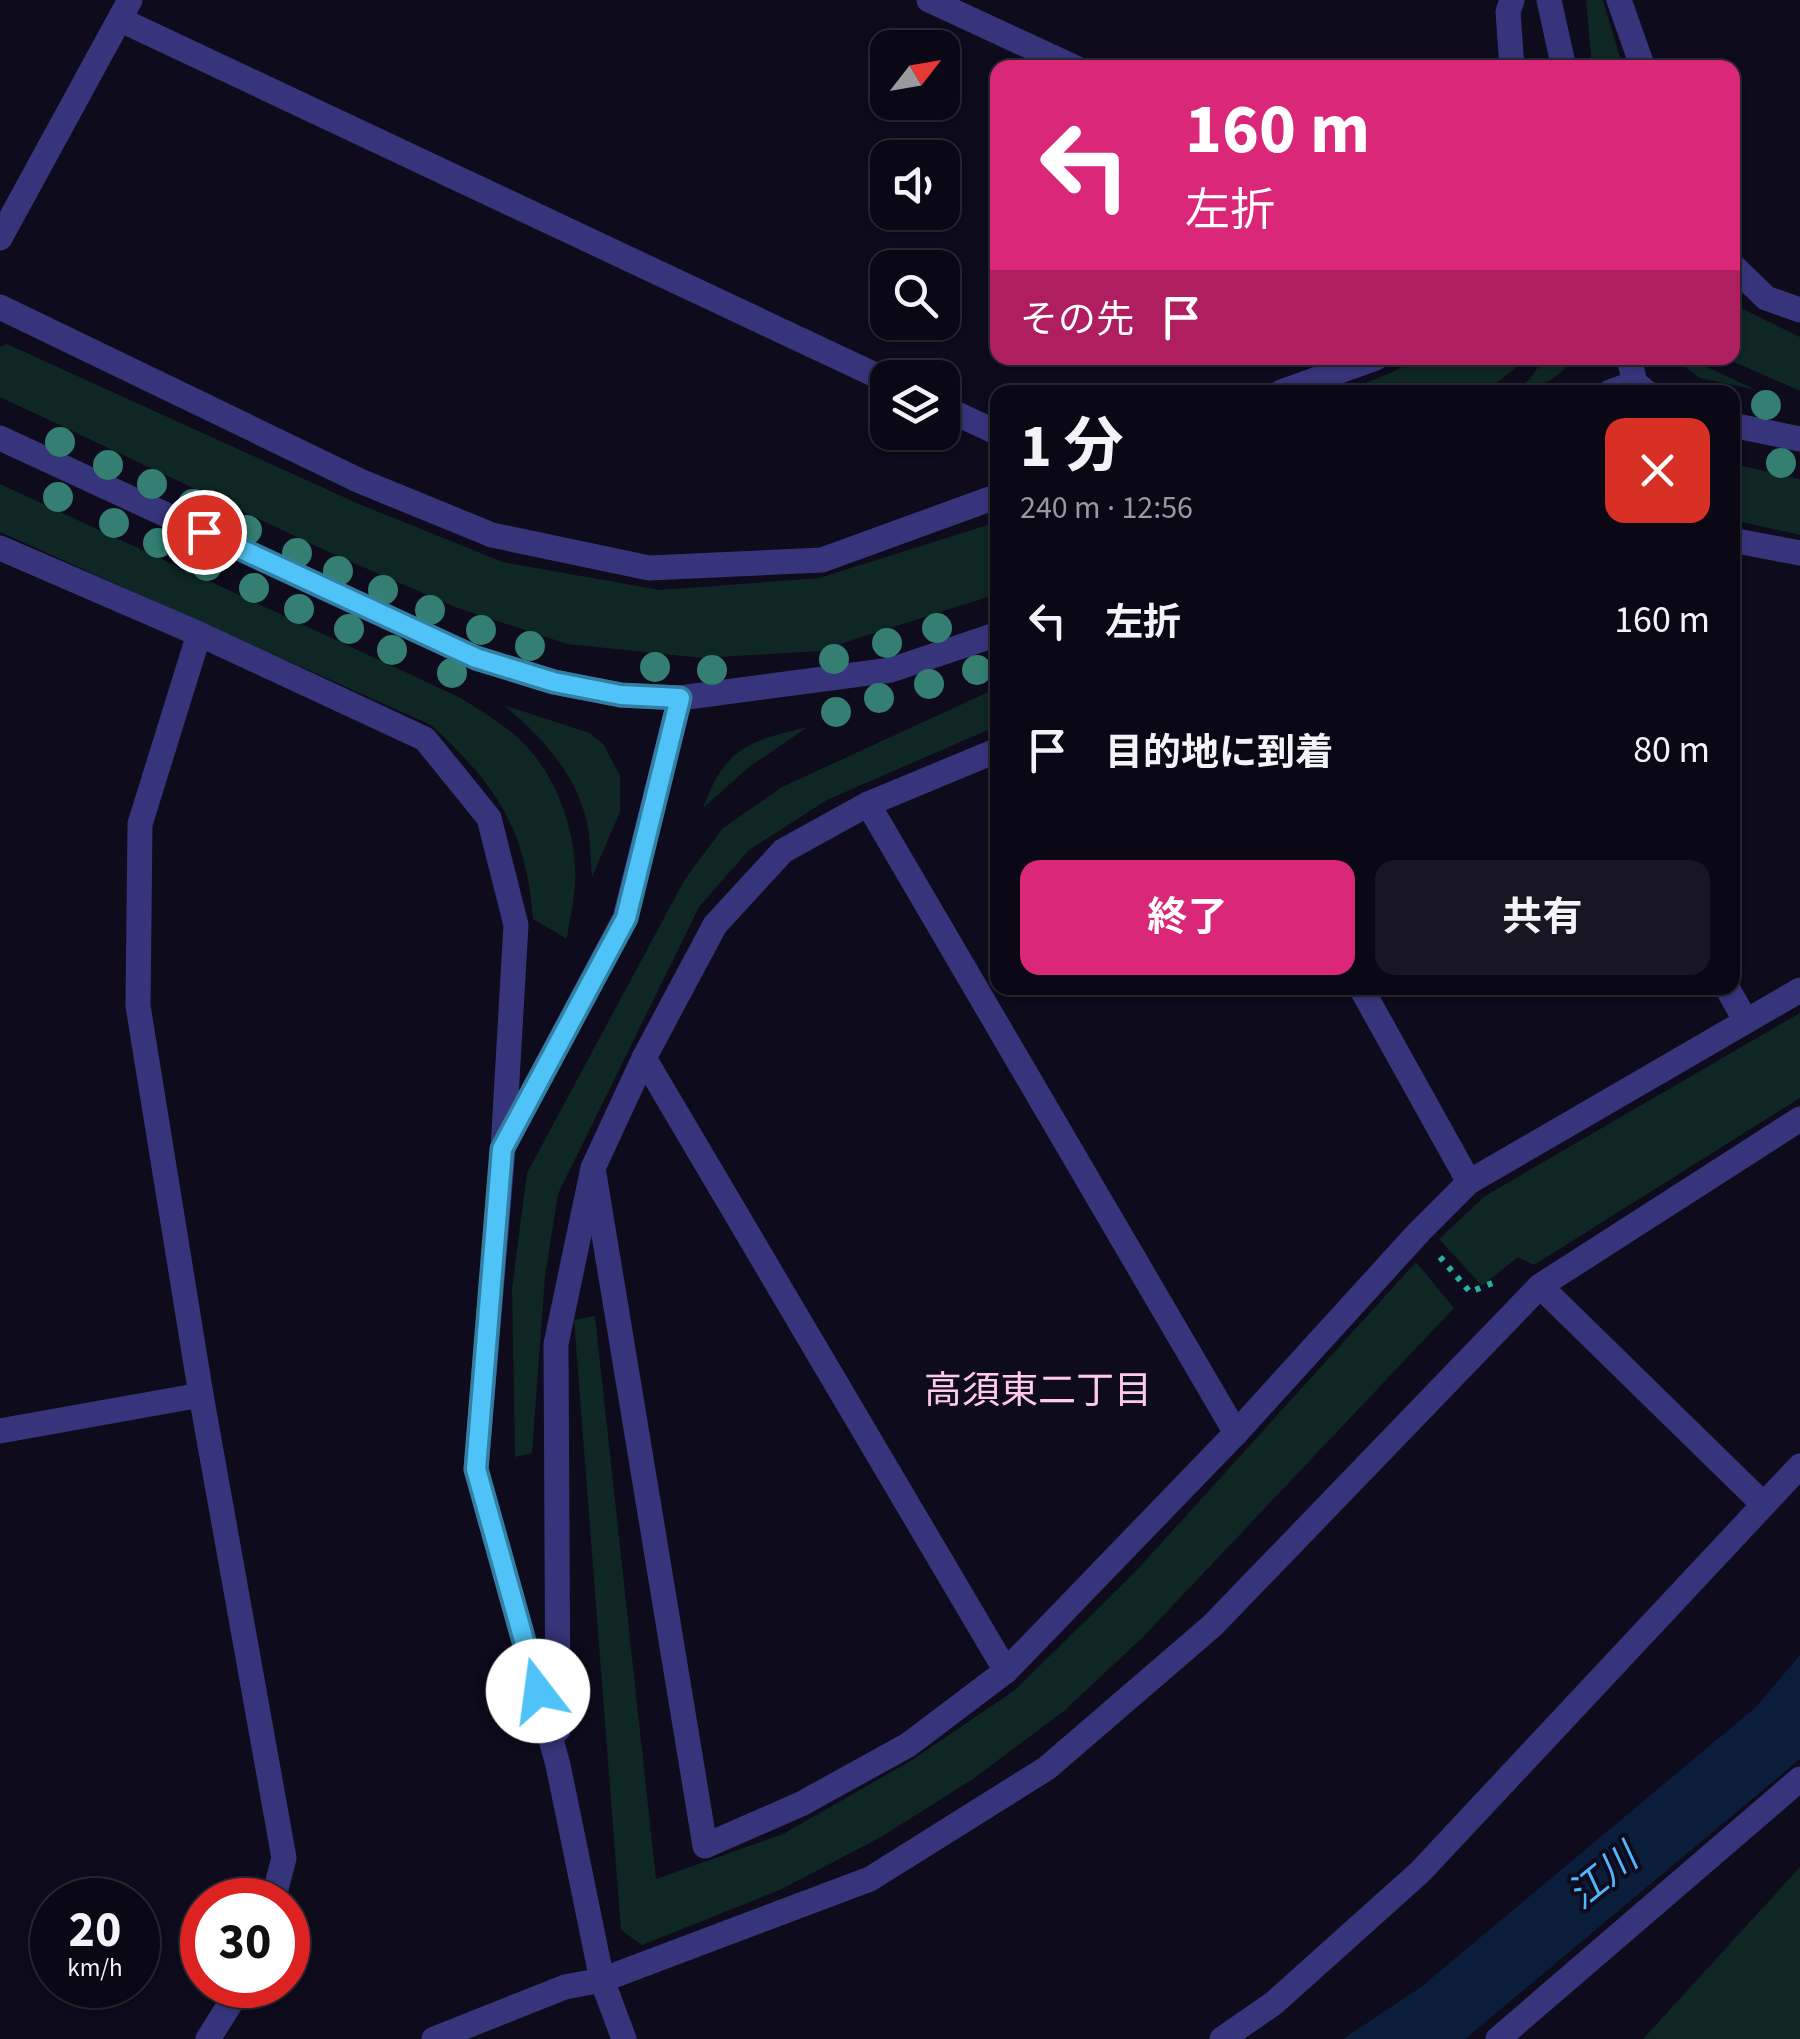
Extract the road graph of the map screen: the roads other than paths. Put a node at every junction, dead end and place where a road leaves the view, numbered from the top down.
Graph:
1 (928, 0) edge
2 (1512, 0) edge
3 (1549, 0) edge
4 (1619, 0) edge
5 (126, 10) edge
6 (1059, 60) edge
7 (1511, 60) edge
8 (1562, 60) edge
9 (1640, 60) edge
10 (0, 238) edge
11 (1740, 273) edge
12 (0, 307) edge
13 (1800, 310) edge
14 (1356, 365) edge
15 (870, 373) edge
16 (1301, 385) edge
17 (960, 415) edge
18 (1740, 427) edge
19 (990, 429) edge
20 (0, 438) edge
21 (1800, 439) edge
22 (990, 499) edge
23 (1740, 542) edge
24 (0, 548) edge
25 (1800, 553) edge
26 (200, 634) junction
27 (990, 637) edge
28 (680, 698) junction
29 (990, 753) edge
30 (868, 804) junction
31 (1800, 990) edge
32 (1365, 995) edge
33 (1732, 995) edge
34 (1746, 1021) junction
35 (644, 1058) junction
36 (1800, 1119) edge
37 (502, 1149) junction
38 (593, 1168) junction
39 (1469, 1182) junction
40 (1531, 1294) junction
41 (202, 1395) junction
42 (0, 1430) edge
43 (1236, 1433) junction
44 (1800, 1466) edge
45 (1764, 1504) junction
46 (1006, 1671) junction
47 (558, 1765) junction
48 (1800, 1779) edge
49 (279, 1878) edge
50 (602, 1980) junction
51 (228, 2008) edge
52 (208, 2039) edge
53 (434, 2039) edge
54 (624, 2039) edge
55 (1222, 2039) edge
56 (1498, 2039) edge

1 - 6 street
2 - 7 street
3 - 8 street
4 - 9 street
5 - 10 street
5 - 15 street
11 - 13 street
12 - 22 street
14 - 16 street
17 - 19 street
18 - 21 street
20 - 28 street
23 - 25 street
24 - 26 street
26 - 37 street
26 - 41 street
27 - 28 street
28 - 37 street
29 - 30 street
30 - 35 street
30 - 43 street
31 - 34 street
32 - 39 street
33 - 34 street
34 - 39 street
35 - 38 street
35 - 46 street
36 - 40 street
37 - 47 street
38 - 46 street
38 - 47 street
39 - 43 street
40 - 45 street
40 - 50 street
41 - 42 street
41 - 49 street
43 - 46 street
44 - 45 street
45 - 55 street
47 - 50 street
48 - 56 street
50 - 53 street
50 - 54 street
51 - 52 street

